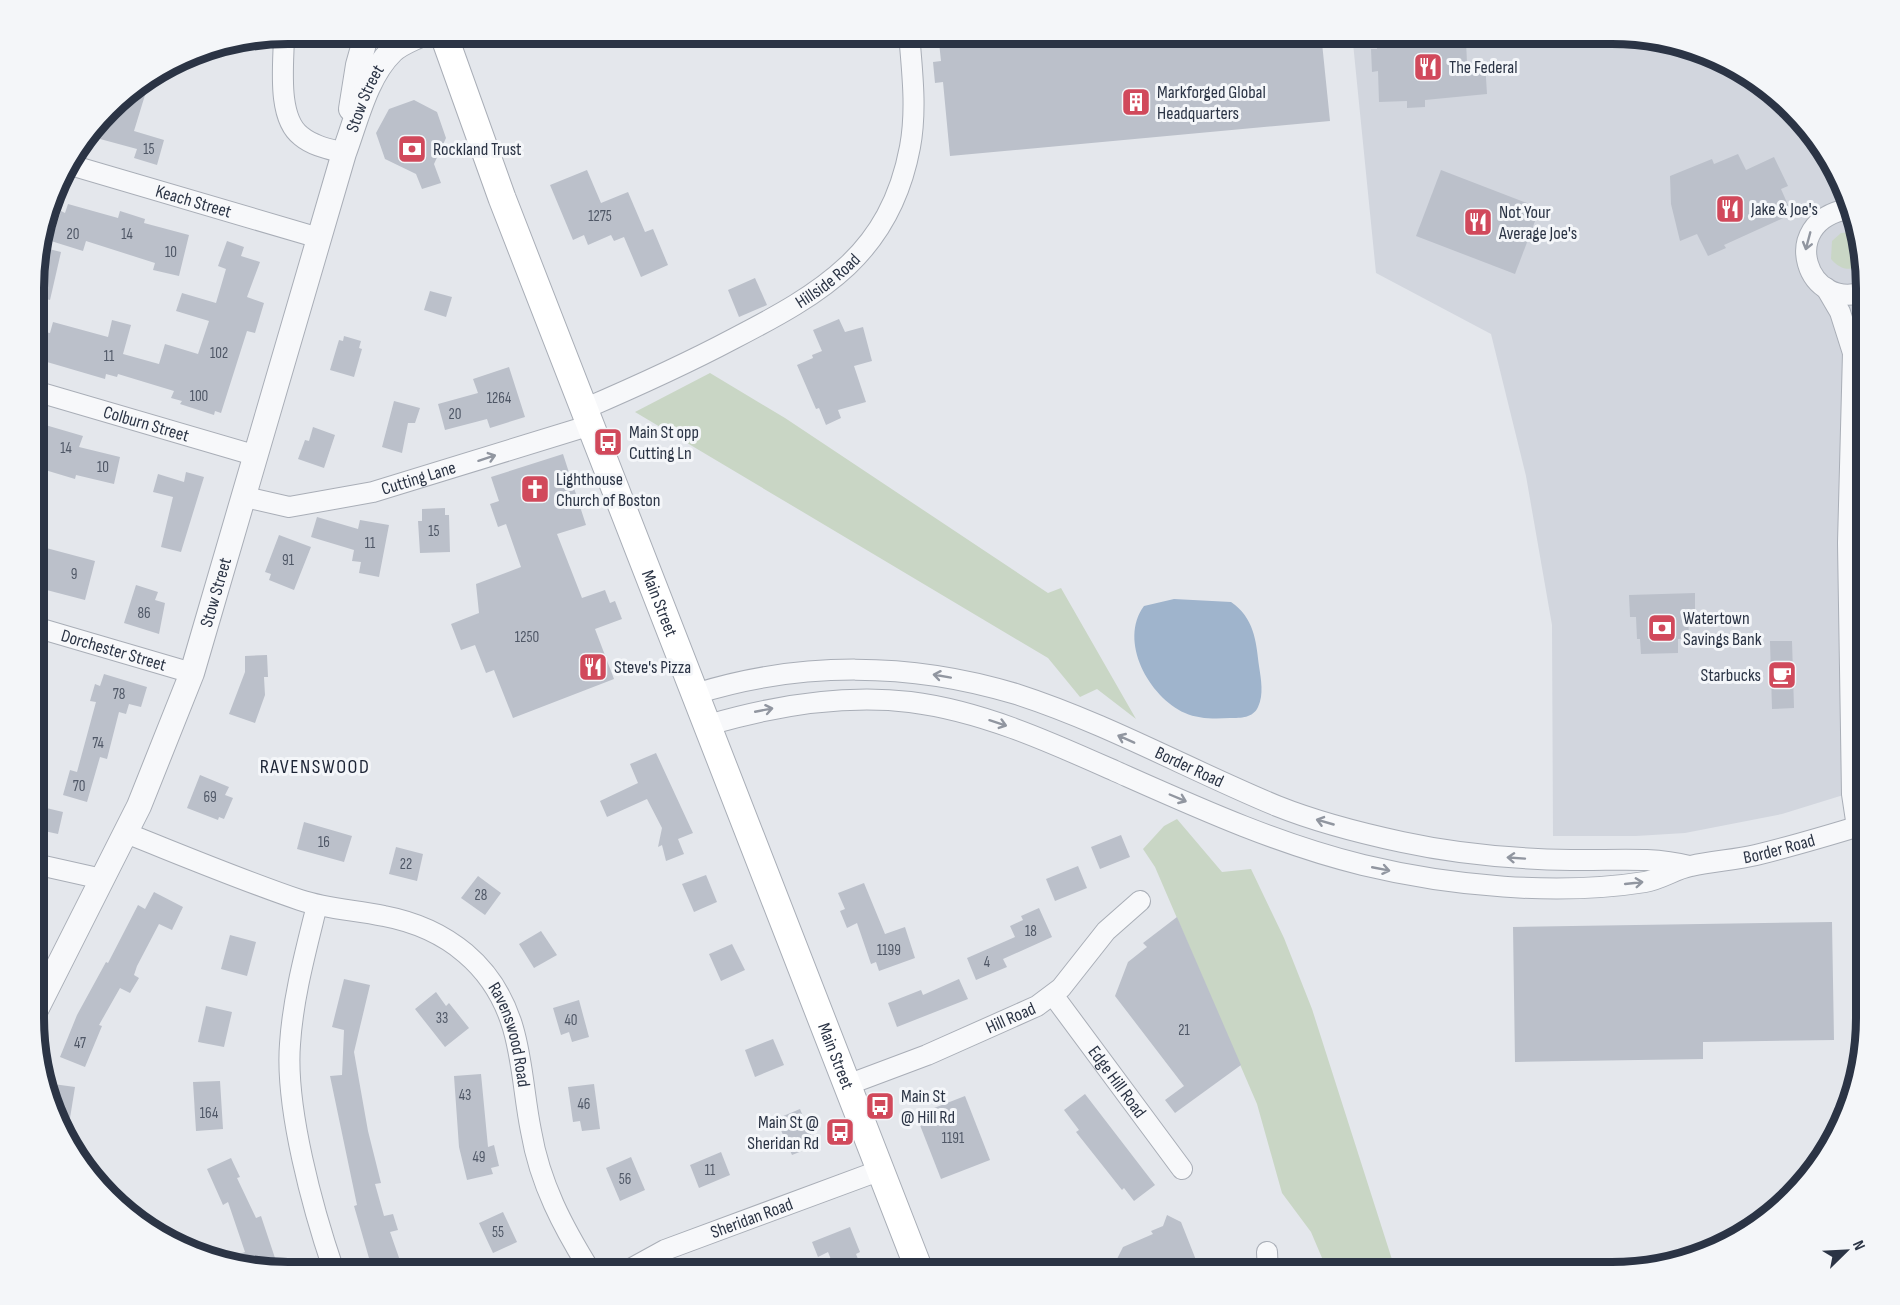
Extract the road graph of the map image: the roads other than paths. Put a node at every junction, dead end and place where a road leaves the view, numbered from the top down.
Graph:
1 (284, 44) edge
2 (364, 44) edge
3 (402, 44) edge
4 (448, 44) edge
5 (910, 44) edge
6 (344, 153) junction
7 (75, 166) edge
8 (1844, 210) edge
9 (320, 238) junction
10 (1826, 288) junction
11 (1856, 293) edge
12 (1856, 341) edge
13 (1852, 353) junction
14 (44, 394) edge
15 (588, 417) junction
16 (257, 456) junction
17 (245, 497) junction
18 (44, 630) edge
19 (192, 673) junction
20 (695, 694) junction
21 (708, 725) junction
22 (1856, 806) edge
23 (1856, 827) edge
24 (126, 833) junction
25 (44, 866) edge
26 (1689, 866) junction
27 (102, 879) junction
28 (1140, 901) dead end
29 (317, 905) junction
30 (44, 990) edge
31 (1053, 994) junction
32 (848, 1085) junction
33 (1182, 1169) dead end
34 (881, 1170) junction
35 (331, 1262) edge
36 (585, 1262) edge
37 (643, 1262) edge
38 (916, 1262) edge

1 - 6 street
2 - 6 street, Stow Street
3 - 6 street, Stow Street
4 - 15 main road, Main Street
5 - 15 street, Hillside Road
6 - 9 street, Stow Street
7 - 9 street, Keach Street
8 -> 10 street
9 - 16 street, Stow Street
10 - 11 street
10 - 13 street
12 - 13 street
13 - 22 street
14 - 16 street, Colburn Street
17 -> 15 street, Cutting Lane
15 - 20 main road, Main Street
16 - 17 street, Stow Street
17 - 19 street, Stow Street
18 - 19 street, Dorchester Street
19 - 24 street, Stow Street
20 - 21 main road, Main Street
26 -> 20 street, Border Road
21 -> 26 street, Border Road
21 - 32 main road, Main Street
23 - 26 street, Border Road
24 - 27 street, Stow Street
24 - 29 street, Ravenswood Road
25 - 27 street
27 - 30 street, Stow Street
28 - 31 street, Hill Road
29 - 35 street
29 - 36 street, Ravenswood Road
31 - 32 street, Hill Road
31 - 33 street, Edge Hill Road
32 - 34 main road, Main Street
34 - 37 street, Sheridan Road
34 - 38 main road, Main Street

